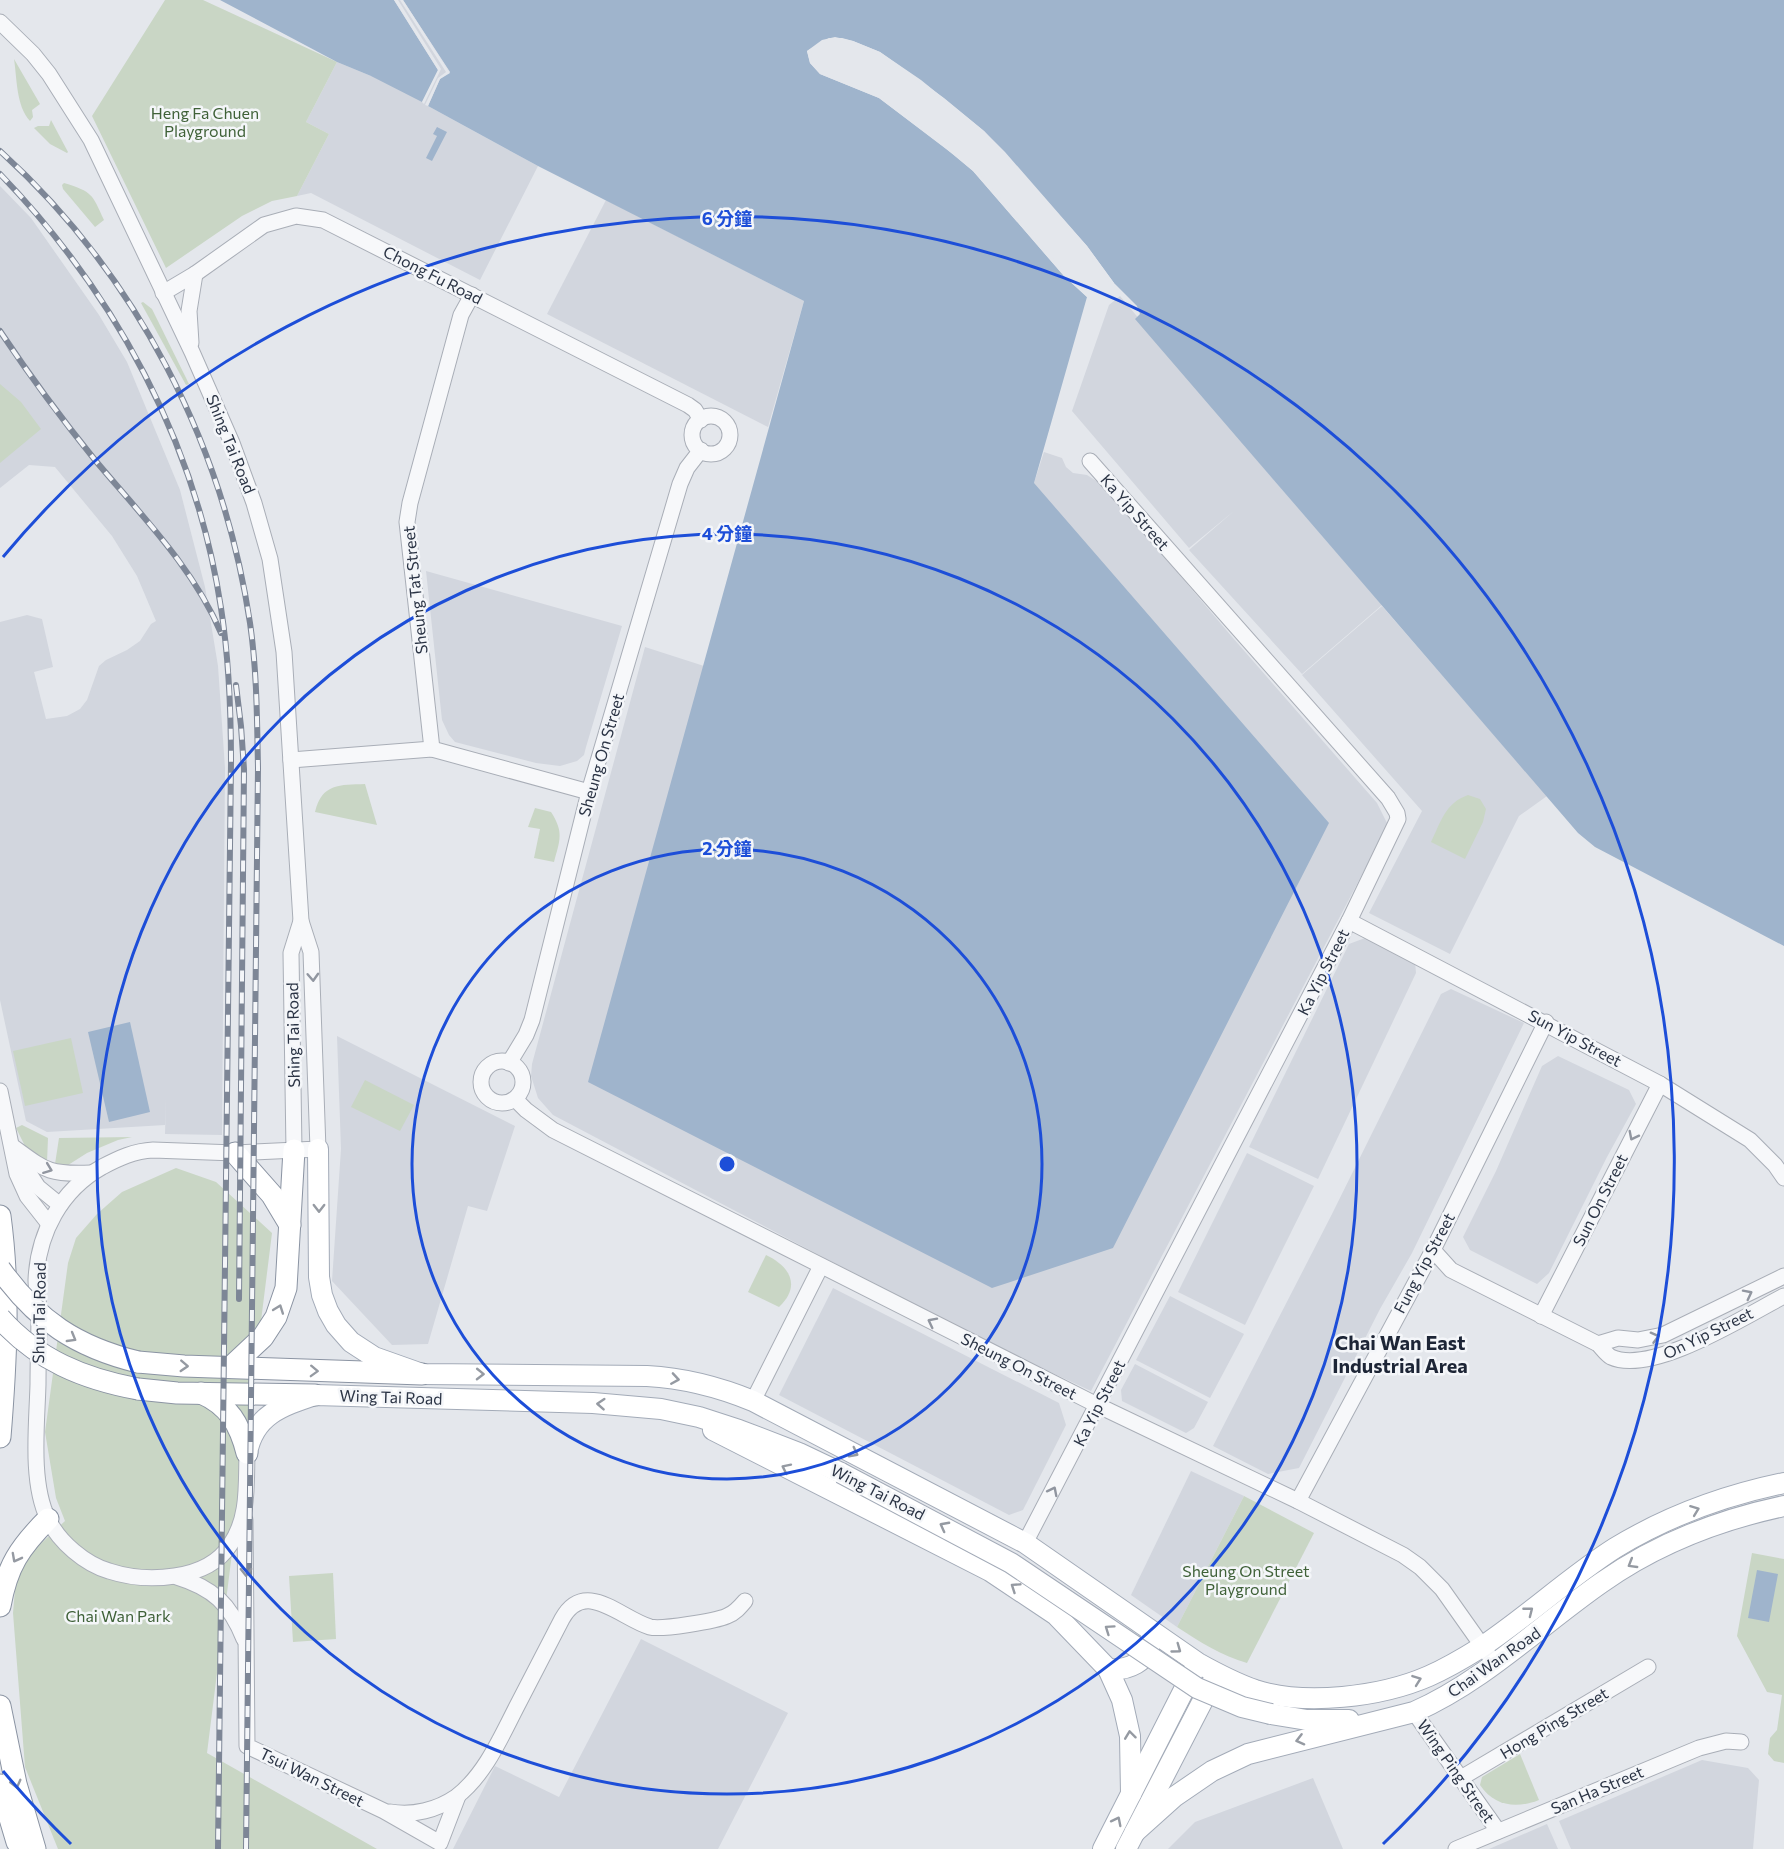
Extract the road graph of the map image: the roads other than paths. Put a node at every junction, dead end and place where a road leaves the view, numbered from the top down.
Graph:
1 (0, 22) edge
2 (195, 274) junction
3 (163, 293) junction
4 (472, 295) junction
5 (192, 352) junction
6 (701, 420) junction
7 (701, 450) junction
8 (1090, 460) dead end
9 (432, 749) junction
10 (291, 760) junction
11 (589, 792) junction
12 (301, 921) junction
13 (1349, 921) junction
14 (1546, 1022) junction
15 (509, 1063) junction
16 (1659, 1084) junction
17 (0, 1091) edge
18 (515, 1099) junction
19 (12, 1146) junction
20 (318, 1149) junction
21 (294, 1150) junction
22 (235, 1153) junction
23 (91, 1173) junction
24 (1784, 1178) edge
25 (60, 1205) junction
26 (0, 1216) edge
27 (49, 1224) junction
28 (290, 1225) junction
29 (1432, 1250) junction
30 (821, 1266) junction
31 (0, 1269) edge
32 (1422, 1270) junction
33 (1450, 1270) junction
34 (1784, 1276) edge
35 (1784, 1296) edge
36 (1541, 1316) junction
37 (0, 1318) edge
38 (1598, 1344) junction
39 (231, 1367) junction
40 (422, 1374) junction
41 (201, 1393) junction
42 (315, 1395) junction
43 (753, 1401) junction
44 (1097, 1405) junction
45 (680, 1412) junction
46 (0, 1437) edge
47 (247, 1453) junction
48 (1784, 1483) edge
49 (1298, 1501) junction
50 (1784, 1506) edge
51 (245, 1514) junction
52 (48, 1519) junction
53 (1025, 1543) junction
54 (174, 1576) junction
55 (745, 1601) dead end
56 (0, 1606) edge
57 (1147, 1626) junction
58 (246, 1646) junction
59 (1482, 1646) junction
60 (1198, 1663) junction
61 (1495, 1664) junction
62 (1648, 1667) dead end
63 (1108, 1669) junction
64 (1217, 1674) junction
65 (1361, 1694) joint
66 (0, 1706) edge
67 (1405, 1714) junction
68 (1741, 1743) dead end
69 (1461, 1778) junction
70 (0, 1785) edge
71 (1131, 1794) junction
72 (458, 1796) junction
73 (431, 1809) junction
74 (384, 1811) junction
75 (446, 1827) junction
76 (1498, 1831) junction
77 (1130, 1840) edge
78 (20, 1849) edge
79 (35, 1849) edge
80 (1103, 1849) edge
81 (1456, 1849) edge

1 - 3 street, Shing Tai Road
2 - 3 street, Chong Fu Road
2 - 4 street, Chong Fu Road
2 - 5 street
3 - 5 street, Shing Tai Road
4 - 6 street, Chong Fu Road
4 - 9 street, Sheung Tat Street
5 - 10 street, Shing Tai Road
6 - 7 street
6 - 7 street
7 - 11 street, Sheung On Street
8 - 13 street, Ka Yip Street
9 - 10 street
9 - 11 street
10 - 12 street, Shing Tai Road
11 - 15 street, Sheung On Street
12 -> 20 street, Shing Tai Road
12 - 21 street, Shing Tai Road
13 - 14 street, Sun Yip Street
13 - 44 street, Ka Yip Street
14 - 16 street, Sun Yip Street
14 - 29 street, Fung Yip Street
15 - 18 street
15 - 18 street
16 - 24 street, Sun Yip Street
16 -> 36 street, Sun On Street
17 - 19 street
18 - 30 street, Sheung On Street
19 -> 23 street
19 - 25 street
19 - 27 street
20 - 21 street, Shun Tai Road
20 -> 40 main road, Wing Tai Road
21 - 22 street, Shun Tai Road
21 - 28 highway
22 - 23 street, Shun Tai Road
22 - 28 highway
23 - 25 street, Shun Tai Road
25 - 27 street, Shun Tai Road
26 - 46 highway
27 - 52 street, Shun Tai Road
39 -> 28 highway
29 - 32 street, Fung Yip Street
29 - 33 street, On Yip Street
30 - 43 street
44 -> 30 street, Sheung On Street
31 -> 39 highway, bridge
32 - 33 street, On Yip Street
32 - 49 street, Fung Yip Street
33 - 36 street, On Yip Street
38 -> 34 street, On Yip Street
35 - 38 street, On Yip Street
36 - 38 street, On Yip Street
37 - 41 highway, bridge
39 -> 40 highway
40 -> 43 main road, Wing Tai Road
41 - 42 highway
41 - 47 highway
45 -> 42 main road, Wing Tai Road
42 - 47 main road
43 -> 53 main road, Wing Tai Road
44 - 49 street, Sheung On Street
53 -> 44 street, Ka Yip Street
63 -> 45 main road
67 -> 45 main road, Wing Tai Road, bridge
47 - 51 street
59 -> 48 main road, Chai Wan Road
49 - 59 street, Sheung On Street
50 -> 61 main road, Chai Wan Road
51 - 54 street
51 -> 58 street
52 - 54 street, Shun Tai Road
52 -> 56 highway
53 - 57 main road, Wing Tai Road
54 - 58 street, Tsui Wan Street
55 - 72 street, Tsui Wan Street
57 -> 60 main road, Wing Tai Road
57 - 63 main road
58 - 74 street, Tsui Wan Street
59 - 61 street, Sheung On Street
65 -> 59 main road, Chai Wan Road
60 - 64 main road, Wing Tai Road
60 - 71 main road
61 - 67 main road, Chai Wan Road
62 - 69 street, Hong Ping Street
71 -> 63 main road
64 - 65 main road, Wing Tai Road
64 - 77 main road, Chai Wan Road
66 -> 79 highway
67 - 69 street, Wing Ping Street
67 -> 77 main road, Chai Wan Road
68 - 76 street, San Ha Street
69 - 76 street, Wing Ping Street
70 - 78 highway
80 -> 71 main road
72 - 73 street, Tsui Wan Street
72 - 75 street, Tsui Wan Street
73 - 74 street, Tsui Wan Street
73 - 75 street
74 - 75 street, Tsui Wan Street
76 - 81 street, San Ha Street

